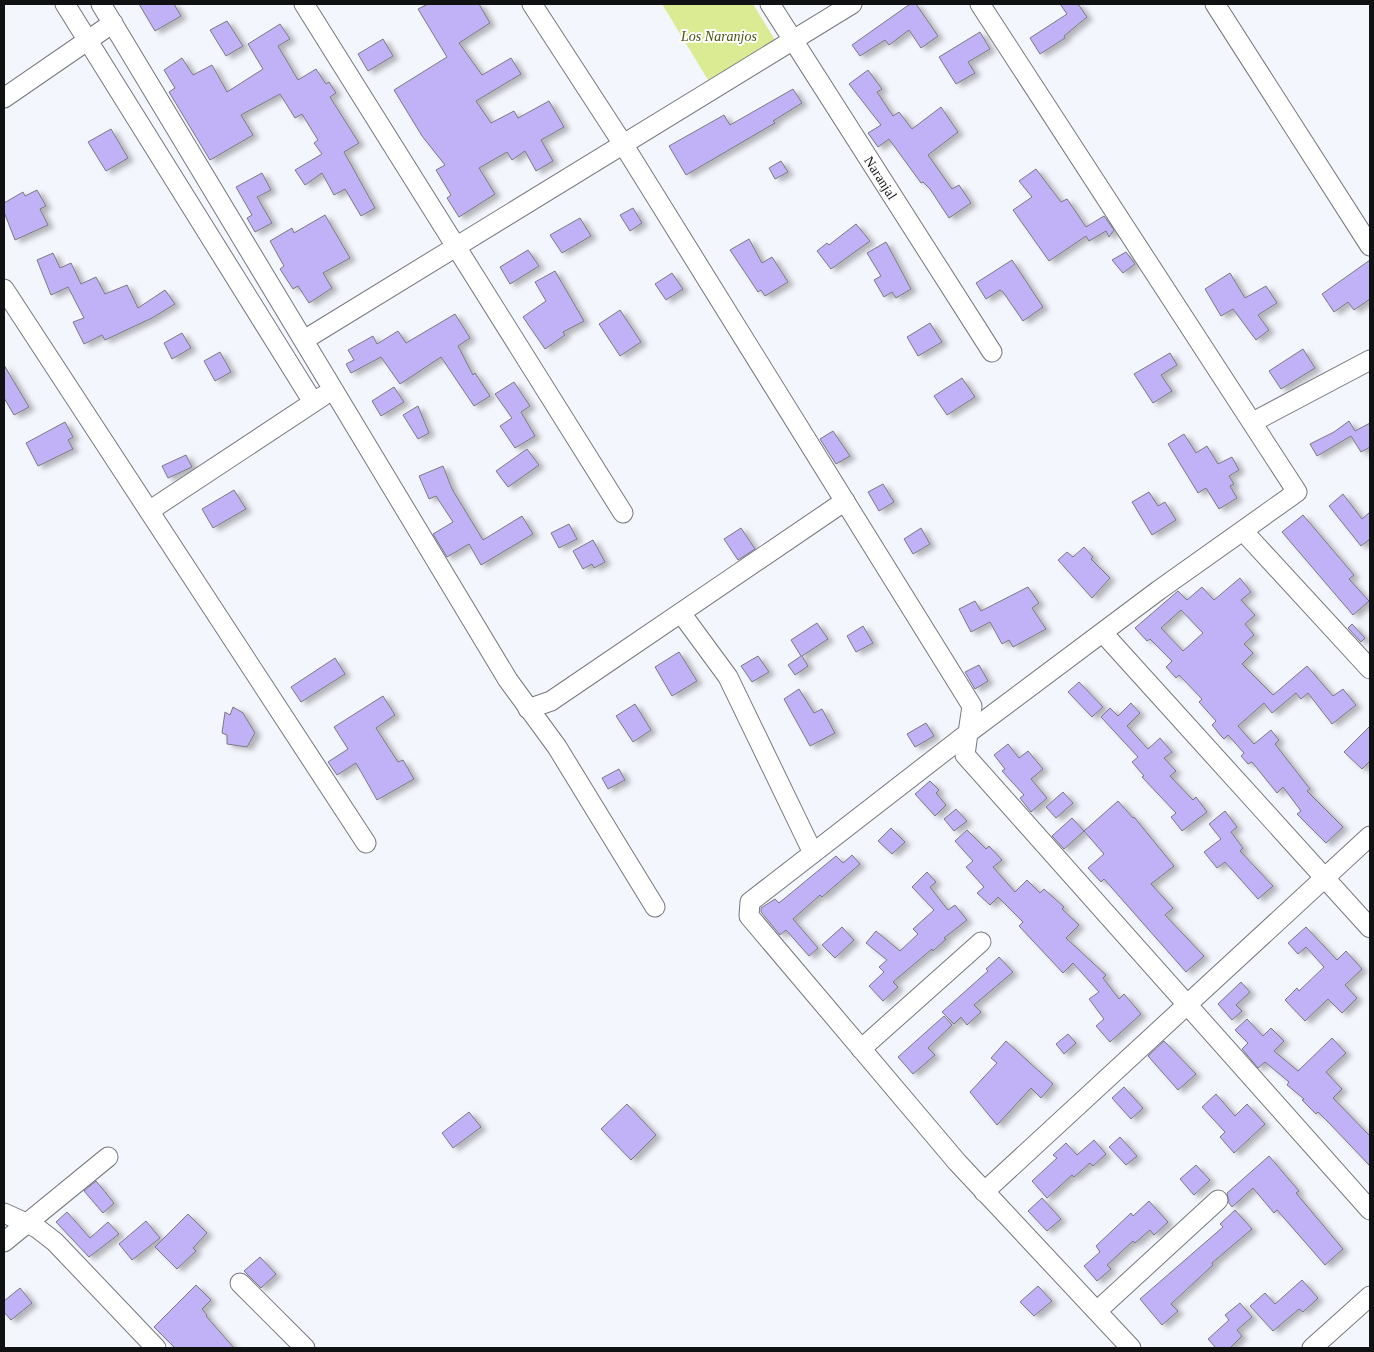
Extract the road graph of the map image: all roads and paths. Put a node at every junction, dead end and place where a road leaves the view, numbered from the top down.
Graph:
1 (64, 4) edge
2 (101, 4) edge
3 (304, 4) edge
4 (532, 4) edge
5 (770, 4) edge
6 (852, 4) edge
7 (980, 4) edge
8 (1215, 4) edge
9 (113, 24) junction
10 (88, 40) junction
11 (794, 41) junction
12 (4, 98) edge
13 (623, 144) junction
14 (456, 246) junction
15 (1370, 246) edge
16 (4, 290) edge
17 (304, 340) junction
18 (992, 352) dead end
19 (1370, 360) edge
20 (333, 389) junction
21 (313, 402) junction
22 (1253, 422) junction
23 (845, 501) junction
24 (149, 511) junction
25 (623, 513) dead end
26 (1244, 532) junction
27 (681, 613) junction
28 (1103, 633) junction
29 (1370, 669) edge
30 (528, 709) junction
31 (968, 733) junction
32 (1370, 836) edge
33 (366, 843) dead end
34 (813, 853) junction
35 (1325, 878) junction
36 (655, 907) dead end
37 (1370, 928) edge
38 (981, 942) dead end
39 (1186, 1005) junction
40 (861, 1049) junction
41 (108, 1157) dead end
42 (984, 1192) junction
43 (1218, 1200) dead end
44 (1370, 1210) edge
45 (4, 1213) edge
46 (28, 1224) junction
47 (4, 1242) edge
48 (240, 1283) dead end
49 (1370, 1296) edge
50 (1097, 1311) junction
51 (156, 1348) edge
52 (305, 1348) edge
53 (1131, 1348) edge
54 (1312, 1348) edge

1 - 10 street
2 - 9 street
3 - 14 street
4 - 13 street
5 - 11 street, Naranjal
6 - 11 street
7 - 22 street
8 - 15 street
9 - 10 street
9 - 17 street
10 - 12 street
10 - 21 street
11 - 13 street
11 - 18 street, Naranjal
13 - 14 street
13 - 23 street
14 - 17 street
14 - 25 street
16 - 24 street
17 - 20 street
19 - 22 street
20 - 21 street
20 - 30 street
21 - 24 street
22 - 26 street
23 - 27 street
23 - 31 street
24 - 33 street
26 - 28 street
26 - 29 street
27 - 30 street
27 - 34 street
28 - 31 street
28 - 35 street
30 - 36 street
31 - 34 street
31 - 39 street
32 - 35 street
34 - 40 street
35 - 37 street
35 - 39 street
38 - 40 street
39 - 42 street
39 - 44 street
40 - 42 street
41 - 46 street
42 - 50 street
43 - 50 street
45 - 46 street
46 - 47 street
46 - 51 street
48 - 52 street
49 - 54 street
50 - 53 street

